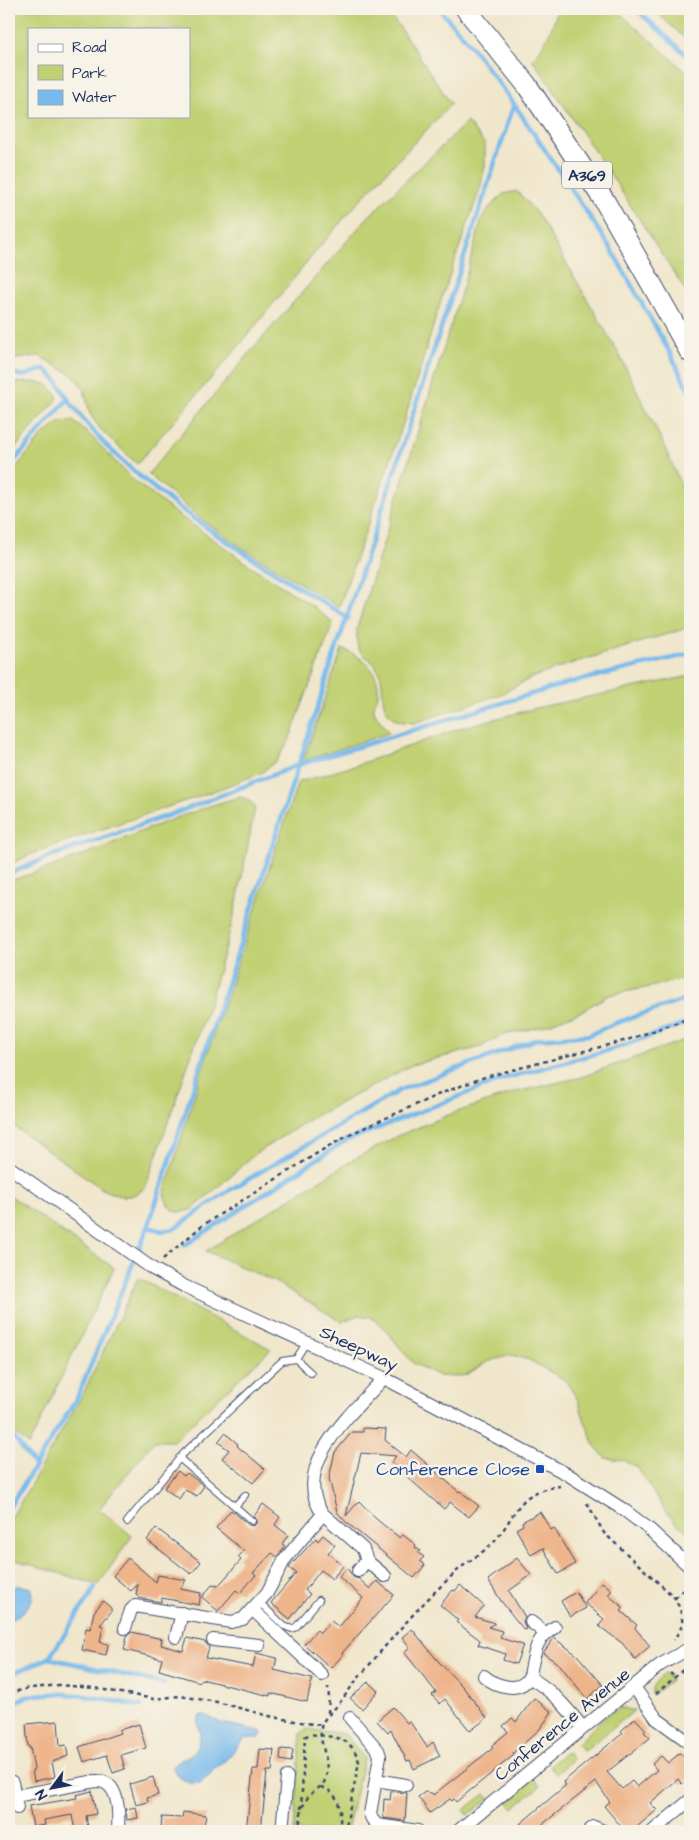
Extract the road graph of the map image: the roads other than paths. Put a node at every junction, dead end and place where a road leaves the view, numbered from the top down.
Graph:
1 (466, 9) edge
2 (690, 352) edge
3 (9, 1167) edge
4 (306, 1343) junction
5 (296, 1359) junction
6 (311, 1373) dead end
7 (384, 1378) junction
8 (179, 1458) junction
9 (245, 1495) dead end
10 (235, 1506) junction
11 (323, 1514) junction
12 (252, 1521) dead end
13 (127, 1522) dead end
14 (367, 1560) junction
15 (690, 1567) edge
16 (358, 1571) dead end
17 (385, 1576) dead end
18 (319, 1600) dead end
19 (256, 1606) junction
20 (182, 1613) junction
21 (233, 1622) junction
22 (531, 1622) dead end
23 (125, 1628) dead end
24 (176, 1637) dead end
25 (213, 1640) dead end
26 (237, 1643) junction
27 (259, 1645) dead end
28 (690, 1648) edge
29 (322, 1674) road end
30 (484, 1676) dead end
31 (529, 1677) junction
32 (634, 1687) junction
33 (350, 1718) dead end
34 (584, 1728) junction
35 (690, 1742) edge
36 (287, 1777) dead end
37 (376, 1780) junction
38 (12, 1782) dead end
39 (406, 1785) dead end
40 (690, 1800) edge
41 (118, 1831) edge
42 (282, 1831) edge
43 (418, 1831) edge
44 (458, 1831) edge
45 (589, 1831) edge
46 (603, 1831) edge
47 (654, 1831) edge

1 - 2 main road, A369
3 - 4 street, Sheepway
4 - 5 lane
4 - 7 street, Sheepway
5 - 6 lane
5 - 8 lane
7 - 11 street
7 - 15 street, Sheepway
8 - 10 lane
8 - 13 lane
9 - 10 lane
10 - 12 lane
11 - 14 street
11 - 19 street
14 - 16 street
14 - 17 street
18 - 19 lane
19 - 21 street
19 - 29 street
20 - 21 street
20 - 23 street
20 - 24 street
21 - 26 street
22 - 31 street
25 - 26 street
26 - 27 street
28 - 32 street, Conference Avenue
30 - 31 street
31 - 34 street
32 - 34 street, Conference Avenue
32 - 35 street
33 - 37 street
34 - 44 street, Conference Avenue
36 - 42 street
37 - 39 street
37 - 43 street
38 - 41 street
40 - 47 street
45 - 46 street

